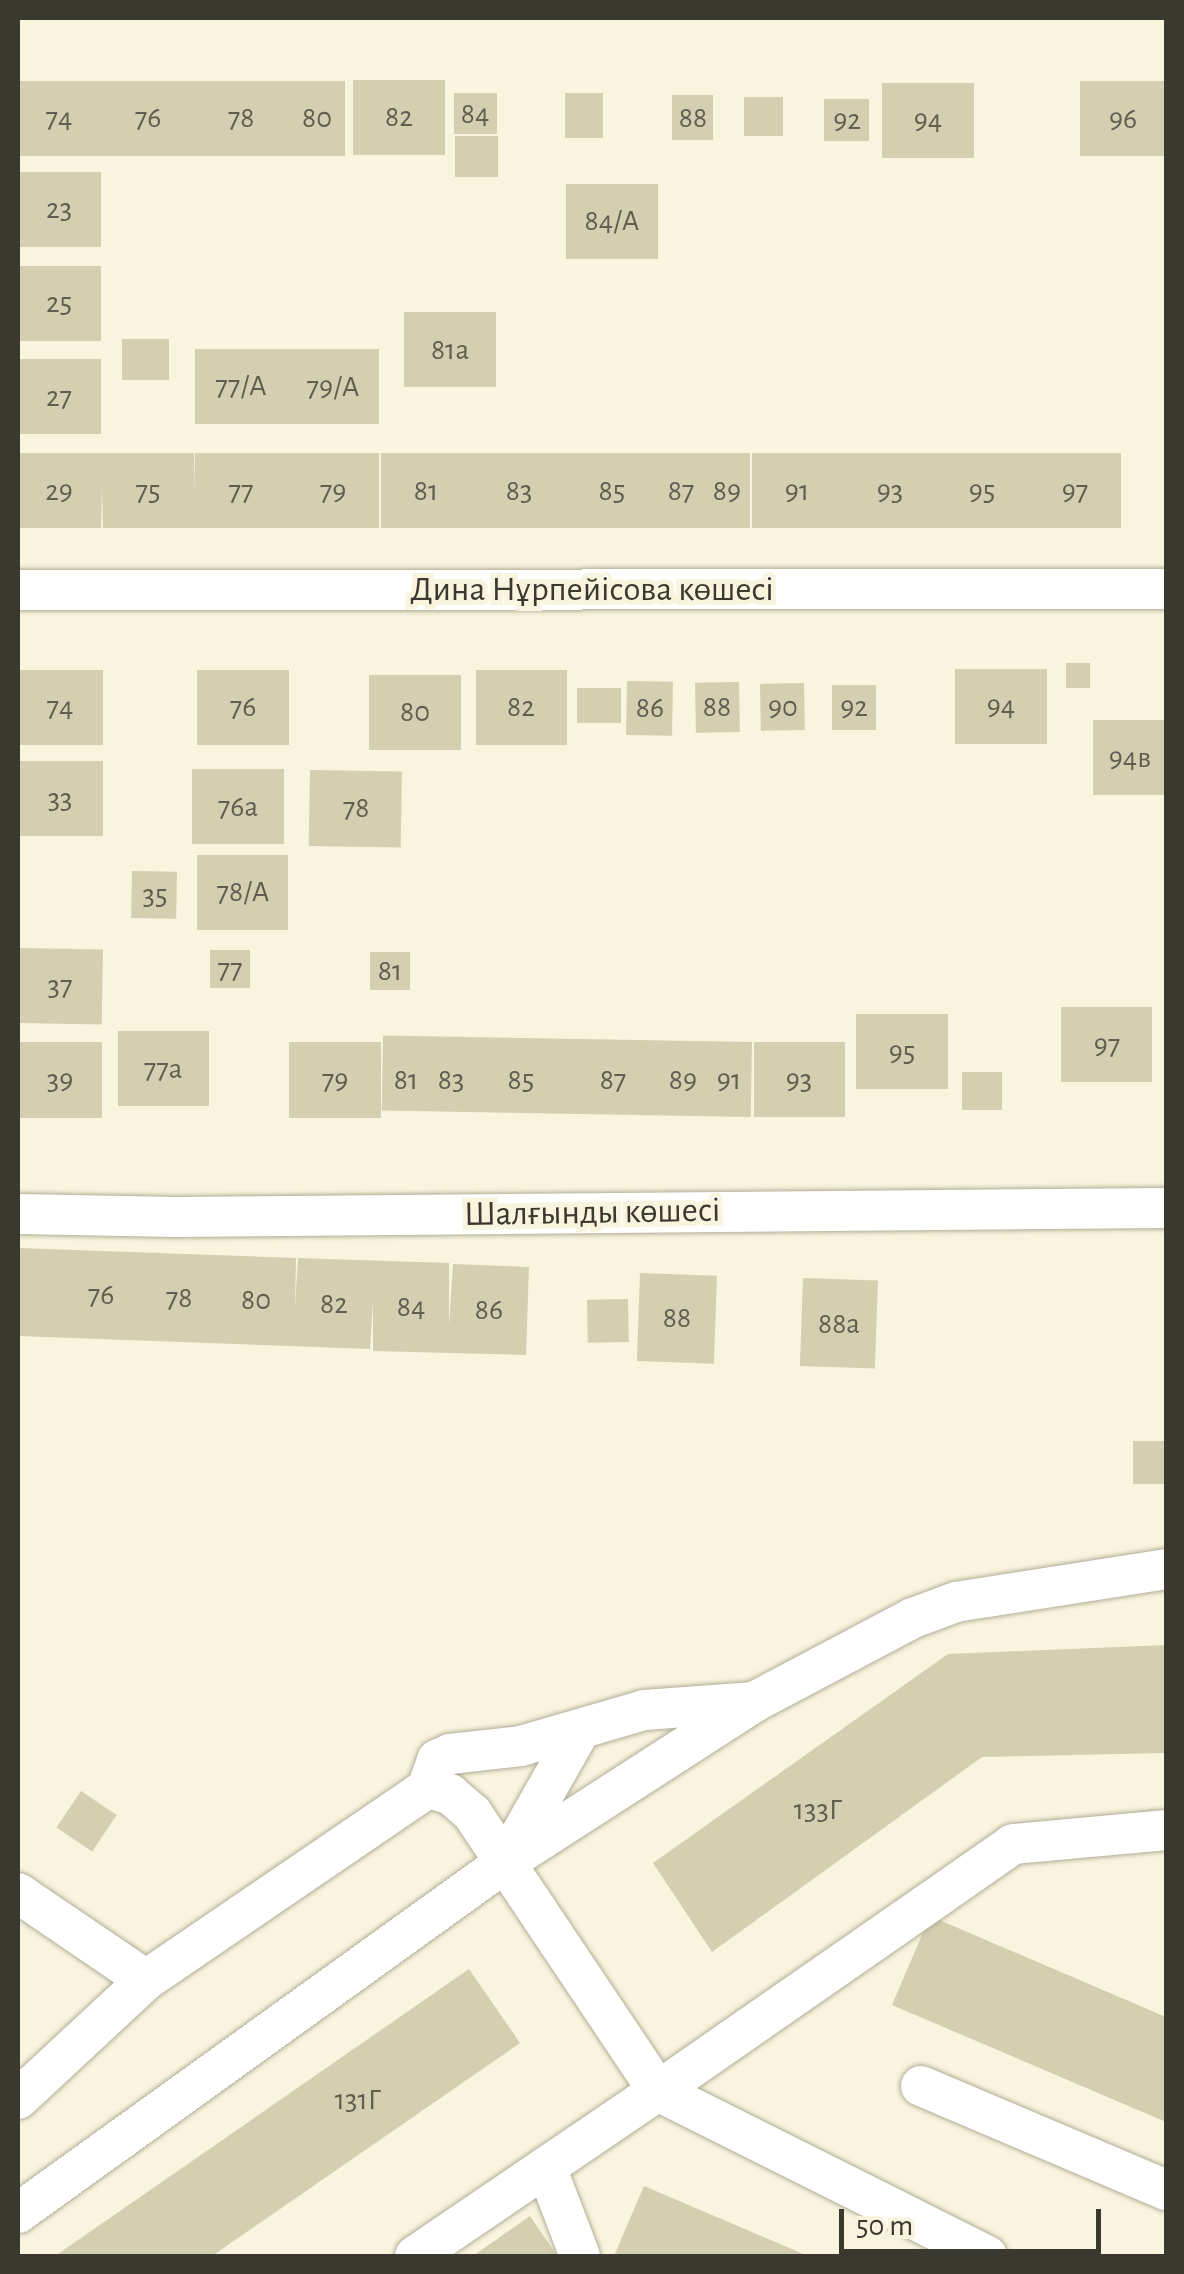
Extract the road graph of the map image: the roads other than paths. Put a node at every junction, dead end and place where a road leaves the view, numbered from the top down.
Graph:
1 (1166, 589) edge
2 (18, 590) edge
3 (1166, 1208) edge
4 (18, 1214) edge
5 (1166, 1568) edge
6 (756, 1702) junction
7 (580, 1730) junction
8 (427, 1788) junction
9 (1166, 1830) edge
10 (503, 1864) junction
11 (18, 1893) edge
12 (146, 1980) junction
13 (921, 2086) dead end
14 (658, 2090) junction
15 (18, 2099) edge
16 (546, 2167) junction
17 (1166, 2190) edge
18 (18, 2212) edge
19 (415, 2256) edge
20 (580, 2256) edge
21 (987, 2256) edge

1 - 2 street, Дина Нұрпейісова көшесі
3 - 4 street, Шалғынды көшесі
5 - 6 street
6 - 7 street
6 - 10 street
7 - 8 street
7 - 10 street
8 - 10 street
8 - 12 street
9 - 14 street
10 - 14 street
10 - 18 street
11 - 12 street
12 - 15 street
13 - 17 street
14 - 16 street
14 - 21 street
16 - 19 street
16 - 20 street

